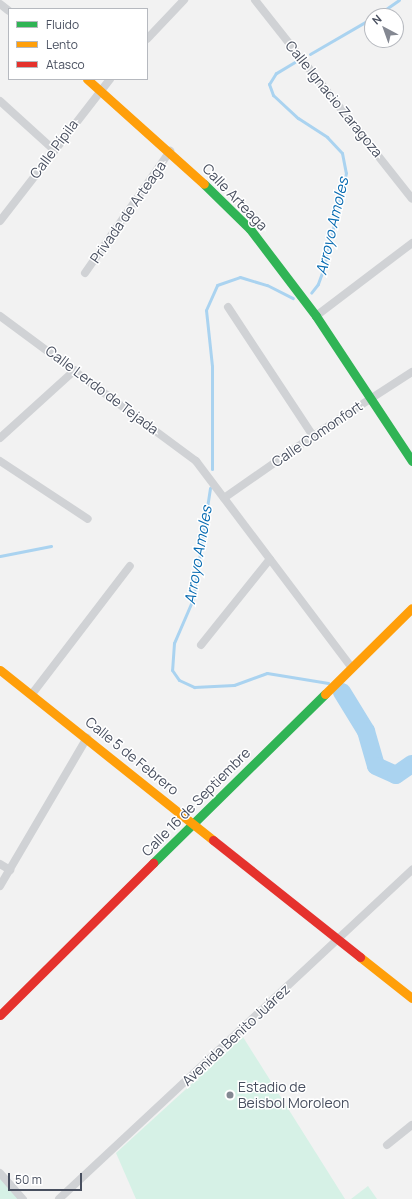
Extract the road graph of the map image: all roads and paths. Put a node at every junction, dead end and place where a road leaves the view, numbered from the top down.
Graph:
1 (184, 0) edge
2 (255, 0) edge
3 (0, 4) edge
4 (8, 10) edge
5 (148, 38) edge
6 (88, 80) edge
7 (109, 80) edge
8 (100, 90) junction
9 (0, 101) edge
10 (54, 149) junction
11 (170, 151) junction
12 (412, 199) edge
13 (0, 221) edge
14 (412, 244) edge
15 (85, 273) dead end
16 (228, 307) dead end
17 (0, 316) edge
18 (316, 316) junction
19 (75, 370) junction
20 (412, 372) edge
21 (369, 399) junction
22 (313, 436) junction
23 (0, 438) edge
24 (0, 461) edge
25 (412, 461) edge
26 (224, 498) junction
27 (88, 519) dead end
28 (270, 559) junction
29 (130, 566) dead end
30 (412, 608) edge
31 (201, 645) dead end
32 (352, 668) junction
33 (0, 670) edge
34 (32, 694) junction
35 (87, 738) junction
36 (194, 824) junction
37 (0, 864) edge
38 (10, 870) junction
39 (412, 870) edge
40 (0, 886) edge
41 (338, 941) junction
42 (412, 998) edge
43 (0, 1015) edge
44 (412, 1125) edge
45 (387, 1144) dead end
46 (0, 1173) edge
47 (23, 1199) edge
48 (59, 1199) edge

1 - 5 street
2 - 12 street, Calle Ignacio Zaragoza
3 - 4 street
6 - 8 street, Calle Arteaga
7 - 8 street, Calle Pípila
8 - 10 street, Calle Pípila
8 - 11 street, Calle Arteaga
9 - 10 street
10 - 13 street, Calle Pípila
11 - 15 street, Privada de Arteaga
11 - 18 street, Calle Arteaga
14 - 18 street
16 - 22 street
17 - 19 street, Calle Lerdo de Tejada
18 - 21 street, Calle Arteaga
19 - 23 street
19 - 26 street, Calle Lerdo de Tejada
20 - 21 street, Calle Comonfort
21 - 22 street, Calle Comonfort
21 - 25 street, Calle Arteaga
22 - 26 street, Calle Comonfort
24 - 27 street
26 - 28 street
28 - 31 street
28 - 32 street
29 - 34 street
30 - 32 street, Calle 16 de Septiembre
32 - 36 street, Calle 16 de Septiembre
33 - 34 street, Calle 5 de Febrero
34 - 35 street, Calle 5 de Febrero
35 - 36 street, Calle 5 de Febrero
35 - 38 street
36 - 41 street, Calle 5 de Febrero
36 - 43 street, Calle 16 de Septiembre
37 - 38 street
38 - 40 street
39 - 41 street, Avenida Benito Juárez
41 - 42 street, Calle 5 de Febrero
41 - 48 street, Avenida Benito Juárez
44 - 45 street
46 - 47 street

